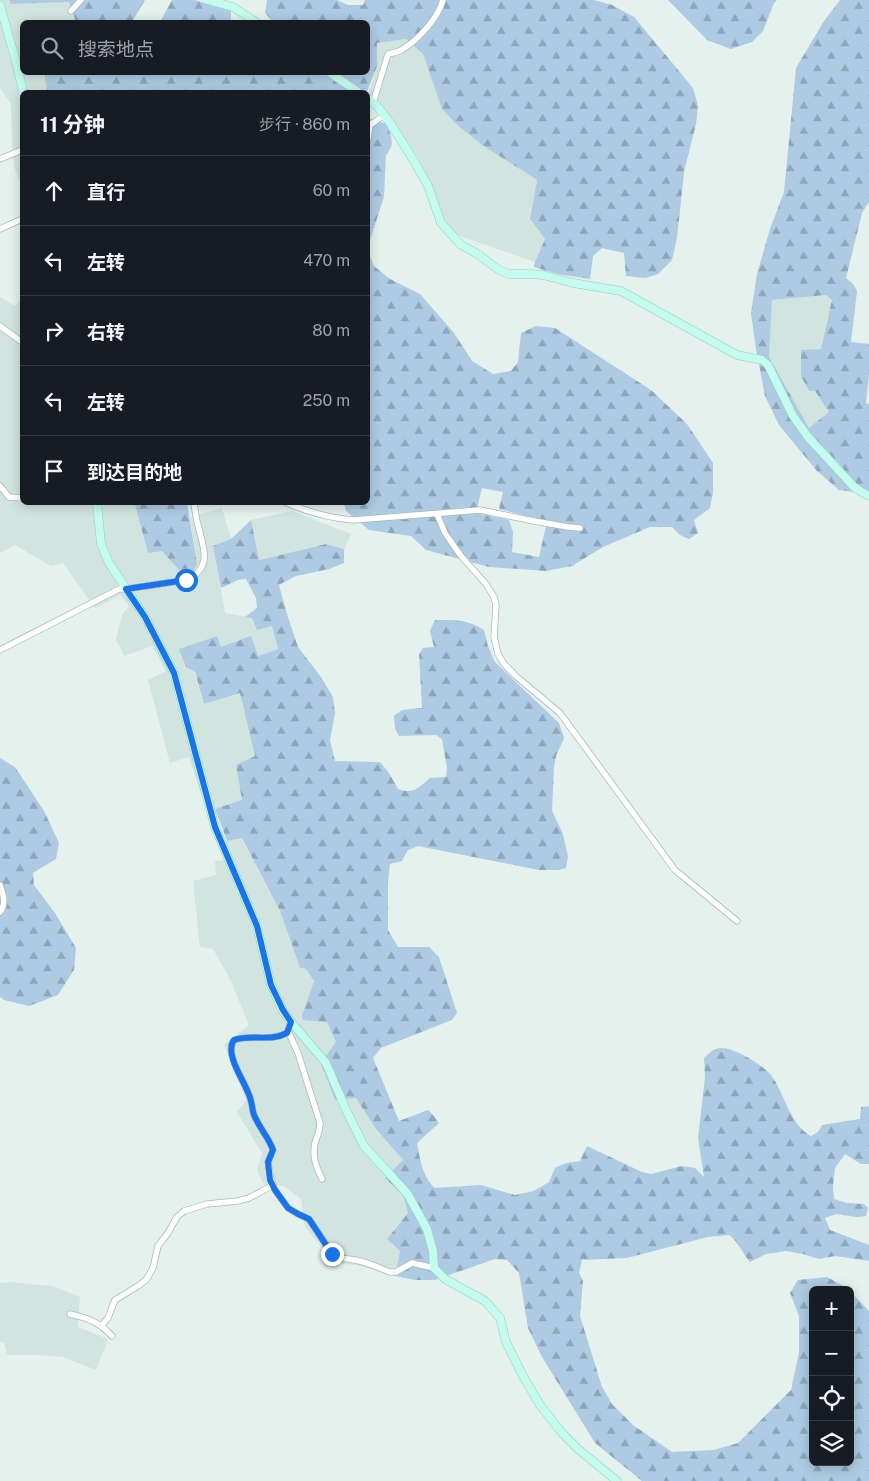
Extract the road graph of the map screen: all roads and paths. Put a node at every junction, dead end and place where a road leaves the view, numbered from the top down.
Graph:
1 (81, 0) edge
2 (207, 0) edge
3 (443, 0) edge
4 (0, 5) edge
5 (71, 11) dead end
6 (253, 20) edge
7 (333, 75) edge
8 (23, 90) edge
9 (355, 90) edge
10 (370, 101) edge
11 (384, 114) junction
12 (370, 126) edge
13 (20, 151) edge
14 (0, 158) edge
15 (20, 220) edge
16 (0, 229) edge
17 (0, 326) edge
18 (20, 341) edge
19 (0, 486) edge
20 (869, 496) edge
21 (20, 498) edge
22 (97, 505) edge
23 (195, 505) edge
24 (291, 505) edge
25 (437, 514) junction
26 (580, 528) dead end
27 (126, 589) junction
28 (0, 650) edge
29 (0, 885) edge
30 (0, 912) edge
31 (737, 921) dead end
32 (291, 1022) junction
33 (288, 1031) junction
34 (322, 1179) dead end
35 (272, 1185) junction
36 (434, 1268) junction
37 (70, 1314) dead end
38 (102, 1325) junction
39 (112, 1336) dead end
40 (618, 1481) edge

1 - 5 street
2 - 6 street
3 - 10 street
4 - 8 street
7 - 9 street
10 - 11 street
11 - 12 street
11 - 20 street
13 - 14 street
15 - 16 street
17 - 18 street
19 - 21 street
22 - 27 street
23 - 27 street
24 - 25 street
25 - 26 street
25 - 31 street
27 - 28 street
27 - 32 street
29 - 30 street
32 - 33 street
32 - 36 street
33 - 34 street
33 - 35 street
35 - 36 street
35 - 38 street
36 - 40 street
37 - 38 street
38 - 39 street

